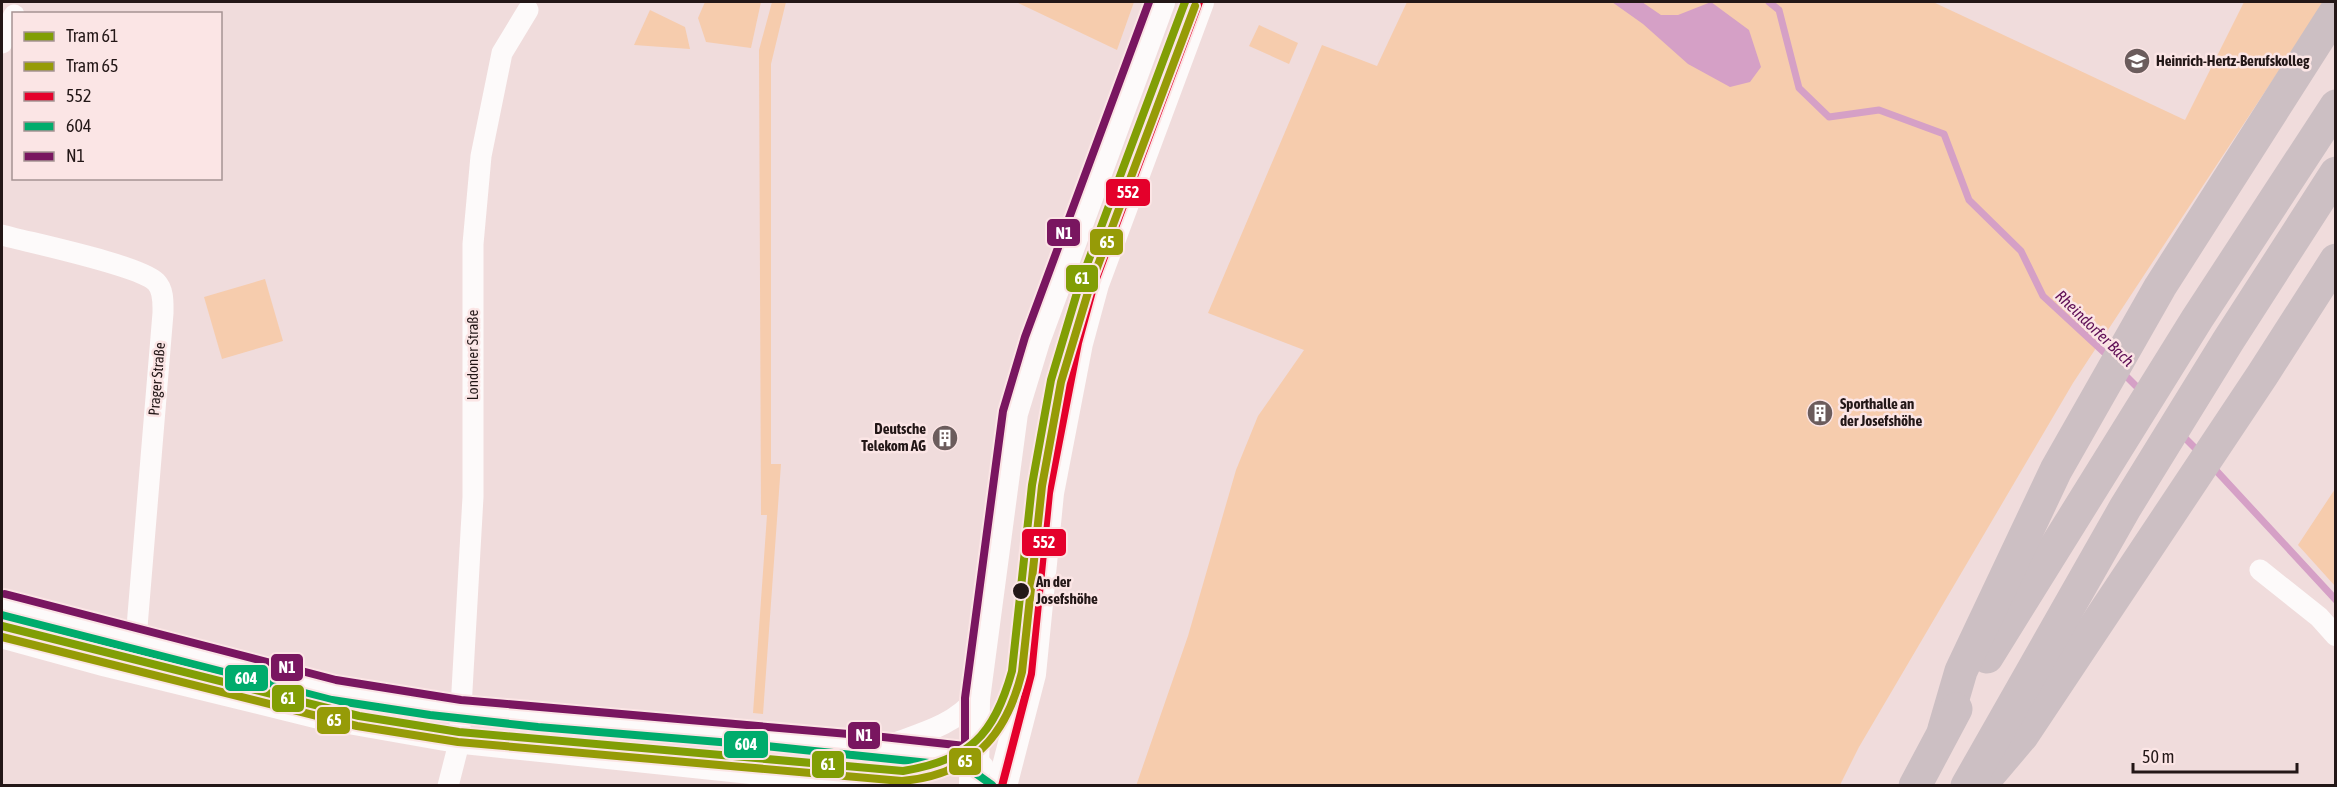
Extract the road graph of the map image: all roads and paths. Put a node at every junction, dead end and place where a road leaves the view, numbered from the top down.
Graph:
1 (1160, 2) edge
2 (1199, 2) edge
3 (528, 10) dead end
4 (2336, 11) edge
5 (12, 19) edge
6 (2, 43) edge
7 (2336, 106) edge
8 (2336, 173) edge
9 (2, 235) edge
10 (2336, 260) edge
11 (2260, 570) dead end
12 (2, 604) edge
13 (2336, 636) edge
14 (2, 638) edge
15 (136, 639) junction
16 (975, 699) junction
17 (460, 710) junction
18 (1944, 729) junction
19 (459, 743) junction
20 (882, 747) junction
21 (989, 779) edge
22 (448, 786) edge
23 (871, 786) edge
24 (1915, 786) edge
25 (1966, 786) edge
26 (1980, 786) edge

1 - 16 street
2 - 21 street
3 - 17 street, Londoner Straße
4 - 18 highway
5 - 6 street
7 - 18 highway
8 - 25 highway
9 - 15 street, Prager Straße
10 - 26 highway
11 - 13 street
12 - 15 street
14 - 19 street
15 - 17 street
16 - 20 street
16 - 21 street
17 - 19 street, Londoner Straße
17 - 20 street
18 - 24 highway
19 - 22 street, Londoner Straße
19 - 23 street
20 - 21 street

